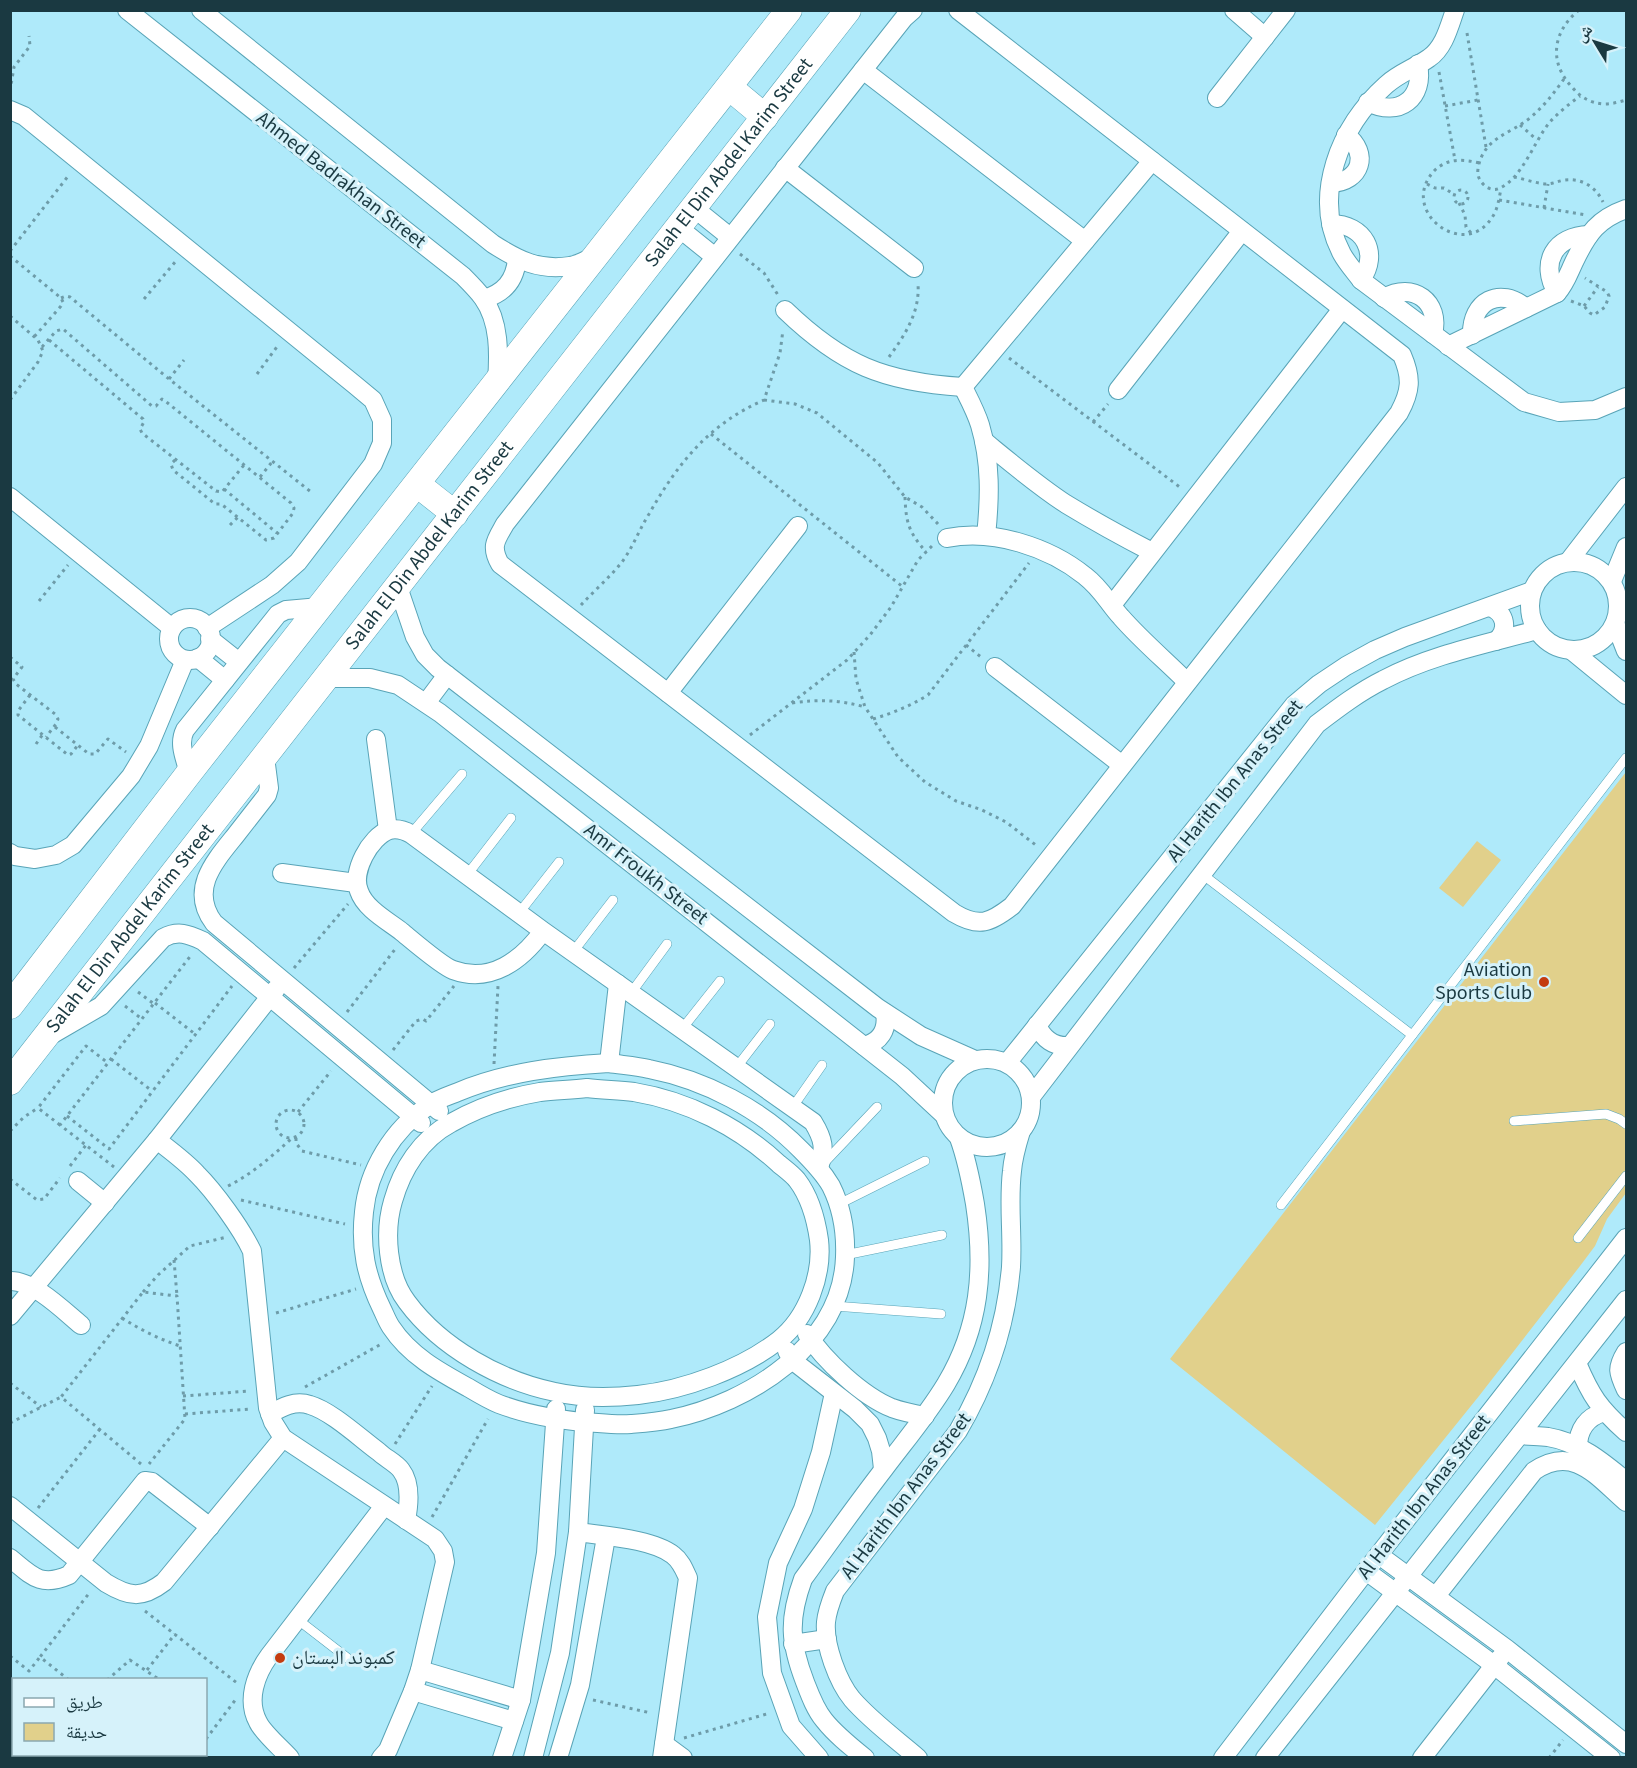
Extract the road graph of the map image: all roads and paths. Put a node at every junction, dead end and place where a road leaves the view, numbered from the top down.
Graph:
1 (127, 10) edge
2 (201, 10) edge
3 (789, 10) edge
4 (849, 10) edge
5 (913, 10) edge
6 (958, 10) edge
7 (1234, 10) edge
8 (1286, 10) edge
9 (1455, 10) edge
10 (1579, 10) edge
11 (1467, 33) dead end
12 (29, 36) dead end
13 (1265, 37) junction
14 (1436, 53) junction
15 (1418, 64) junction
16 (863, 70) junction
17 (1564, 80) junction
18 (729, 87) junction
19 (10, 91) edge
20 (1580, 96) junction
21 (1217, 98) dead end
22 (1478, 100) junction
23 (1626, 100) edge
24 (1368, 102) junction
25 (1445, 106) junction
26 (10, 110) edge
27 (765, 117) junction
28 (1520, 124) junction
29 (1538, 140) junction
30 (1486, 147) junction
31 (1152, 160) junction
32 (1455, 160) junction
33 (79, 161) junction
34 (1479, 163) junction
35 (785, 168) junction
36 (1514, 177) junction
37 (1426, 184) junction
38 (1548, 184) junction
39 (1501, 188) junction
40 (1455, 195) junction
41 (1499, 200) junction
42 (1459, 203) junction
43 (1545, 208) junction
44 (1626, 209) edge
45 (686, 218) junction
46 (1606, 218) junction
47 (1331, 224) junction
48 (1242, 231) junction
49 (1471, 233) junction
50 (1589, 235) junction
51 (1085, 241) junction
52 (723, 246) junction
53 (187, 248) junction
54 (10, 251) edge
55 (597, 255) junction
56 (10, 256) edge
57 (517, 259) junction
58 (914, 268) joint
59 (1572, 268) junction
60 (1361, 280) junction
61 (1598, 287) junction
62 (1558, 291) junction
63 (61, 298) junction
64 (144, 299) dead end
65 (484, 299) junction
66 (1584, 306) junction
67 (1342, 309) junction
68 (785, 310) junction
69 (10, 316) edge
70 (289, 331) junction
71 (34, 337) junction
72 (49, 339) junction
73 (1448, 346) junction
74 (42, 347) junction
75 (996, 348) junction
76 (184, 360) dead end
77 (877, 373) junction
78 (256, 374) dead end
79 (169, 379) junction
80 (497, 382) junction
81 (963, 387) junction
82 (1118, 390) joint
83 (1626, 397) edge
84 (10, 400) edge
85 (764, 400) junction
86 (1094, 422) junction
87 (984, 441) junction
88 (176, 459) junction
89 (272, 462) junction
90 (244, 465) junction
91 (260, 477) junction
92 (417, 484) junction
93 (1626, 487) edge
94 (224, 489) junction
95 (311, 492) dead end
96 (10, 497) edge
97 (905, 497) junction
98 (1194, 498) junction
99 (455, 514) junction
100 (238, 517) junction
101 (230, 525) dead end
102 (798, 526) dead end
103 (277, 533) junction
104 (986, 536) junction
105 (947, 537) junction
106 (1626, 547) edge
107 (1039, 550) junction
108 (78, 551) junction
109 (926, 552) junction
110 (1152, 552) junction
111 (1568, 562) junction
112 (1612, 581) junction
113 (398, 587) junction
114 (1532, 591) junction
115 (39, 602) dead end
116 (1112, 605) junction
117 (320, 607) junction
118 (1490, 607) junction
119 (569, 617) junction
120 (1615, 623) junction
121 (172, 628) junction
122 (1537, 630) junction
123 (209, 633) junction
124 (1496, 641) junction
125 (1571, 650) junction
126 (1626, 651) edge
127 (854, 652) junction
128 (10, 657) edge
129 (192, 659) junction
130 (239, 662) junction
131 (995, 667) dead end
132 (447, 675) junction
133 (327, 678) junction
134 (225, 680) junction
135 (1187, 682) junction
136 (668, 693) junction
137 (30, 695) junction
138 (1626, 695) edge
139 (426, 703) junction
140 (791, 704) junction
141 (865, 707) junction
142 (873, 719) junction
143 (54, 727) junction
144 (45, 735) junction
145 (376, 739) dead end
146 (36, 744) dead end
147 (78, 745) junction
148 (736, 746) junction
149 (265, 758) junction
150 (1626, 758) edge
151 (139, 762) junction
152 (1122, 765) junction
153 (189, 773) junction
154 (462, 774) dead end
155 (512, 818) dead end
156 (388, 831) junction
157 (411, 834) junction
158 (10, 853) edge
159 (1050, 857) junction
160 (559, 862) dead end
161 (282, 873) dead end
162 (1202, 874) junction
163 (467, 875) junction
164 (358, 887) junction
165 (613, 900) dead end
166 (519, 913) junction
167 (543, 931) junction
168 (406, 935) junction
169 (202, 941) junction
170 (668, 944) dead end
171 (573, 952) junction
172 (499, 969) junction
173 (242, 973) junction
174 (465, 973) junction
175 (283, 980) junction
176 (124, 981) junction
177 (720, 981) dead end
178 (625, 989) junction
179 (112, 995) junction
180 (270, 997) junction
181 (154, 1004) junction
182 (10, 1006) edge
183 (885, 1013) junction
184 (142, 1019) junction
185 (770, 1024) dead end
186 (337, 1025) junction
187 (1037, 1025) junction
188 (682, 1029) junction
189 (195, 1035) junction
190 (1412, 1035) junction
191 (45, 1038) junction
192 (864, 1046) junction
193 (1069, 1046) junction
194 (342, 1056) junction
195 (975, 1060) junction
196 (110, 1061) junction
197 (382, 1063) junction
198 (609, 1063) junction
199 (1007, 1063) junction
200 (822, 1065) dead end
201 (736, 1068) junction
202 (494, 1080) junction
203 (10, 1082) edge
204 (153, 1091) junction
205 (1031, 1096) junction
206 (431, 1103) junction
207 (877, 1107) dead end
208 (38, 1108) junction
209 (792, 1108) junction
210 (298, 1112) junction
211 (944, 1115) junction
212 (67, 1116) junction
213 (414, 1116) junction
214 (1514, 1121) dead end
215 (451, 1123) junction
216 (1626, 1124) edge
217 (60, 1125) junction
218 (10, 1131) edge
219 (1021, 1131) junction
220 (433, 1135) junction
221 (291, 1138) junction
222 (296, 1138) junction
223 (959, 1138) junction
224 (158, 1140) junction
225 (86, 1145) junction
226 (925, 1161) dead end
227 (375, 1168) junction
228 (819, 1168) junction
229 (1626, 1176) edge
230 (126, 1177) junction
231 (10, 1179) edge
232 (78, 1181) dead end
233 (212, 1193) junction
234 (105, 1203) junction
235 (839, 1204) junction
236 (1281, 1206) dead end
237 (362, 1227) junction
238 (242, 1234) junction
239 (942, 1235) dead end
240 (1578, 1238) dead end
241 (1626, 1238) edge
242 (845, 1255) junction
243 (174, 1260) junction
244 (10, 1281) edge
245 (372, 1284) junction
246 (34, 1288) junction
247 (143, 1292) junction
248 (177, 1296) junction
249 (1626, 1300) edge
250 (834, 1306) junction
251 (941, 1314) dead end
252 (10, 1316) edge
253 (122, 1318) junction
254 (259, 1318) junction
255 (798, 1319) junction
256 (81, 1325) dead end
257 (398, 1335) junction
258 (780, 1339) junction
259 (812, 1342) junction
260 (180, 1346) junction
261 (1626, 1352) edge
262 (792, 1360) junction
263 (1577, 1363) junction
264 (441, 1372) junction
265 (10, 1383) edge
266 (266, 1389) junction
267 (1626, 1389) edge
268 (298, 1391) dead end
269 (557, 1393) junction
270 (834, 1393) junction
271 (183, 1396) junction
272 (586, 1396) junction
273 (61, 1397) junction
274 (497, 1404) junction
275 (41, 1407) junction
276 (269, 1411) junction
277 (1604, 1412) junction
278 (184, 1414) junction
279 (925, 1416) junction
280 (555, 1420) junction
281 (585, 1422) junction
282 (10, 1423) edge
283 (100, 1429) junction
284 (1626, 1431) edge
285 (1520, 1435) junction
286 (283, 1438) junction
287 (1578, 1447) junction
288 (386, 1458) junction
289 (884, 1469) junction
290 (1626, 1481) edge
291 (1626, 1502) edge
292 (10, 1506) edge
293 (384, 1506) junction
294 (28, 1520) junction
295 (406, 1520) junction
296 (210, 1527) junction
297 (424, 1532) junction
298 (578, 1532) junction
299 (606, 1537) junction
300 (1379, 1554) junction
301 (10, 1558) edge
302 (81, 1562) junction
303 (1366, 1571) junction
304 (1408, 1576) junction
305 (101, 1578) junction
306 (120, 1592) junction
307 (1395, 1593) junction
308 (1436, 1596) junction
309 (297, 1619) junction
310 (175, 1634) junction
311 (827, 1639) junction
312 (793, 1644) junction
313 (1507, 1649) junction
314 (10, 1656) edge
315 (40, 1657) junction
316 (350, 1660) dead end
317 (1494, 1665) junction
318 (147, 1670) junction
319 (420, 1670) junction
320 (66, 1678) edge
321 (110, 1678) edge
322 (157, 1678) edge
323 (413, 1691) junction
324 (249, 1692) junction
325 (577, 1696) junction
326 (521, 1700) junction
327 (785, 1709) junction
328 (668, 1716) junction
329 (514, 1721) junction
330 (207, 1738) edge
331 (1626, 1744) edge
332 (663, 1751) edge
333 (290, 1758) edge
334 (381, 1758) edge
335 (502, 1758) edge
336 (533, 1758) edge
337 (558, 1758) edge
338 (683, 1758) edge
339 (819, 1758) edge
340 (864, 1758) edge
341 (918, 1758) edge
342 (1222, 1758) edge
343 (1266, 1758) edge
344 (1422, 1758) edge
345 (1611, 1758) edge

1 - 65 street, Ahmed Badrakhan Street
2 - 57 street
3 - 18 main road
4 - 27 main road, Salah El Din Abdel Karim Street
5 - 16 street
6 - 31 street
7 - 13 street
8 - 13 street
9 - 14 street
10 - 17 path
11 - 22 path
12 - 19 path
13 - 21 street
14 - 15 street
14 - 25 path
15 - 24 street
15 - 24 street
16 - 35 street
16 - 51 street
17 - 20 path
17 - 28 path
18 - 27 main road
18 - 55 main road
20 - 23 path
20 - 29 path
22 - 25 path
22 - 30 path
24 - 47 street
25 - 32 path
26 - 33 street
27 - 45 main road, Salah El Din Abdel Karim Street
28 - 29 path
28 - 30 path
29 - 36 path
30 - 34 path
31 - 48 street
31 - 51 street
32 - 34 path
32 - 37 path
33 - 53 street
33 - 54 path
34 - 39 path
35 - 52 street
35 - 58 street
36 - 38 path
36 - 39 path
37 - 40 path
37 - 49 path
38 - 43 path
38 - 46 path
39 - 41 path
40 - 42 path
40 - 42 path
41 - 43 path
41 - 49 path
42 - 49 path
43 - 46 path
44 - 46 street
45 - 52 street
45 - 52 street
45 - 99 main road, Salah El Din Abdel Karim Street
46 - 50 street
47 - 60 street
47 - 60 street
48 - 67 street
48 - 82 street
50 - 59 street
50 - 62 street
51 - 75 street
52 - 68 path
52 - 119 street
53 - 64 path
53 - 70 street
55 - 57 street
55 - 80 main road
56 - 63 path
57 - 65 street
58 - 77 path
59 - 61 path
59 - 62 street
60 - 73 street
61 - 66 path
61 - 66 path
62 - 66 path
62 - 73 street
63 - 71 path
63 - 79 path
65 - 80 street, Ahmed Badrakhan Street
67 - 98 street
67 - 135 street
68 - 77 street
68 - 85 path
69 - 71 path
70 - 78 path
70 - 123 street
71 - 74 path
72 - 74 path
72 - 88 path
72 - 90 path
73 - 83 street
74 - 84 path
75 - 81 street
75 - 86 path
76 - 79 path
77 - 81 street
79 - 89 path
80 - 92 main road
81 - 87 street
82 - 86 path
85 - 97 path
85 - 119 path
86 - 98 path
87 - 104 street
87 - 110 street
88 - 94 path
88 - 100 path
89 - 91 path
89 - 95 path
90 - 91 path
90 - 94 path
91 - 103 path
92 - 99 main road
92 - 117 main road
93 - 111 street
94 - 103 path
96 - 108 street
97 - 105 path
97 - 109 path
98 - 110 street
99 - 113 main road, Salah El Din Abdel Karim Street
100 - 101 path
100 - 103 path
102 - 136 street
104 - 105 street
104 - 107 street
105 - 109 path
106 - 112 street
107 - 116 street
107 - 142 path
108 - 115 path
108 - 121 street
109 - 127 path
110 - 116 street
111 - 112 street
111 - 114 street
112 - 120 street
113 - 132 street, Amr Froukh Street
113 - 133 main road, Salah El Din Abdel Karim Street
114 - 118 street, Al Harith Ibn Anas Street
114 - 122 street
116 - 135 street
117 - 130 street
117 - 153 main road
118 - 124 street
118 - 187 street, Al Harith Ibn Anas Street
119 - 136 street
120 - 125 street
120 - 126 street
121 - 123 street
121 - 129 street
122 - 124 street, Al Harith Ibn Anas Street
122 - 125 street
123 - 129 street
123 - 130 street
124 - 162 street, Al Harith Ibn Anas Street
125 - 138 street
127 - 140 path
127 - 141 path
128 - 137 path
129 - 134 street
129 - 151 street
130 - 134 street
131 - 152 street
132 - 139 street
132 - 183 street, Amr Froukh Street
133 - 139 street, Amr Froukh Street
133 - 149 main road, Salah El Din Abdel Karim Street
134 - 153 street
135 - 152 street
136 - 148 street
137 - 143 path
137 - 144 path
139 - 192 street, Amr Froukh Street
140 - 141 path
140 - 148 path
141 - 142 path
142 - 159 path
143 - 144 path
143 - 147 path
144 - 146 path
144 - 147 path
145 - 156 street
147 - 151 path
148 - 159 street
149 - 175 street
149 - 191 main road, Salah El Din Abdel Karim Street
150 - 190 lane
151 - 158 street
152 - 159 street
153 - 182 main road
154 - 157 lane
155 - 163 lane
156 - 157 street
156 - 164 street
157 - 163 street
160 - 166 lane
161 - 164 street
162 - 190 lane
162 - 193 street, Al Harith Ibn Anas Street
163 - 166 street
164 - 168 street
164 - 175 path
165 - 171 lane
166 - 167 street
167 - 171 street
167 - 172 street
168 - 174 street
168 - 186 path
169 - 173 street
169 - 176 street
169 - 181 path
170 - 178 lane
171 - 178 street
172 - 174 street
172 - 202 path
173 - 180 street
173 - 189 path
174 - 197 path
175 - 180 street
175 - 186 street
176 - 179 street
176 - 181 path
177 - 188 lane
178 - 188 street
178 - 198 street
179 - 184 path
179 - 191 street
180 - 194 street
180 - 224 street
181 - 184 path
181 - 189 path
183 - 192 street
183 - 195 street, Amr Froukh Street
184 - 196 path
185 - 201 lane
186 - 197 street
187 - 193 street
187 - 199 street, Al Harith Ibn Anas Street
188 - 201 street
189 - 204 path
190 - 236 lane
191 - 203 main road, Salah El Din Abdel Karim Street
192 - 211 street, Amr Froukh Street
193 - 205 street, Al Harith Ibn Anas Street
194 - 210 path
194 - 213 street
195 - 199 street
195 - 211 street
196 - 204 path
196 - 208 path
196 - 212 path
197 - 206 street
198 - 202 street
198 - 228 street
199 - 205 street
200 - 209 lane
201 - 209 street
202 - 206 street
204 - 212 path
205 - 219 street
206 - 213 street
206 - 215 street
207 - 228 lane
208 - 217 path
208 - 218 path
209 - 228 street
210 - 221 path
210 - 222 path
211 - 223 street
212 - 217 path
213 - 220 street
213 - 227 street
214 - 216 lane
215 - 220 street
215 - 255 street
217 - 225 path
219 - 223 street
219 - 311 street, Al Harith Ibn Anas Street
220 - 269 street
221 - 222 path
221 - 233 path
222 - 227 path
223 - 279 street, Al Harith Ibn Anas Street
224 - 230 street
224 - 233 street
225 - 230 path
225 - 231 path
226 - 235 lane
227 - 237 street
228 - 235 street
229 - 240 lane
230 - 234 street
232 - 234 street
233 - 237 path
233 - 238 street
234 - 246 street
235 - 242 street
237 - 245 street
238 - 243 path
238 - 254 street
239 - 242 lane
241 - 300 street, Al Harith Ibn Anas Street
242 - 250 street
243 - 247 path
243 - 248 path
244 - 246 street
245 - 254 path
245 - 257 street
246 - 252 street
246 - 256 street
247 - 248 path
247 - 253 path
248 - 260 path
249 - 263 street, Al Harith Ibn Anas Street
250 - 251 lane
250 - 259 street
253 - 260 path
253 - 273 path
254 - 266 street
255 - 258 street
255 - 259 street
257 - 264 street
257 - 268 path
258 - 262 street
258 - 272 street
259 - 262 street
259 - 279 street
260 - 271 path
261 - 267 street
262 - 270 street
262 - 281 street
263 - 277 street
263 - 285 street, Al Harith Ibn Anas Street
264 - 274 street
264 - 288 path
265 - 275 path
266 - 271 path
266 - 276 street
269 - 272 street
269 - 280 street
270 - 289 street
270 - 327 street
271 - 278 path
272 - 281 street
273 - 275 path
273 - 283 path
274 - 280 street
274 - 297 path
275 - 282 path
276 - 278 path
276 - 286 street
276 - 288 street
277 - 284 street
277 - 287 street
278 - 283 path
279 - 289 street, Al Harith Ibn Anas Street
280 - 281 street
280 - 326 street
281 - 298 street
283 - 294 path
285 - 287 street
285 - 304 street, Al Harith Ibn Anas Street
286 - 293 street
286 - 296 street
287 - 290 street
288 - 295 street
289 - 312 street, Al Harith Ibn Anas Street
291 - 308 street
292 - 294 street
293 - 295 street
293 - 309 street
294 - 302 street
295 - 297 street
296 - 302 street
296 - 306 street
297 - 319 street
298 - 299 street
298 - 336 street
299 - 325 street
299 - 328 street
300 - 303 street, Al Harith Ibn Anas Street
300 - 304 street
301 - 302 street
302 - 305 street
303 - 307 street
303 - 342 street, Al Harith Ibn Anas Street
304 - 307 street, Al Harith Ibn Anas Street
304 - 308 street
305 - 306 street
305 - 315 path
306 - 310 path
307 - 317 street
307 - 343 street, Al Harith Ibn Anas Street
308 - 313 street
309 - 316 lane
309 - 324 street
310 - 318 path
310 - 324 path
311 - 312 street
311 - 341 street, Al Harith Ibn Anas Street
312 - 340 street, Al Harith Ibn Anas Street
313 - 317 street
313 - 331 street
314 - 315 path
315 - 320 path
317 - 344 street
317 - 345 street
318 - 321 path
318 - 322 path
319 - 323 street
319 - 326 street
323 - 329 street
323 - 334 street
324 - 330 path
324 - 333 street
325 - 328 path
325 - 337 street
326 - 329 street
327 - 332 path
327 - 339 street
328 - 332 street
329 - 335 street
332 - 338 street

